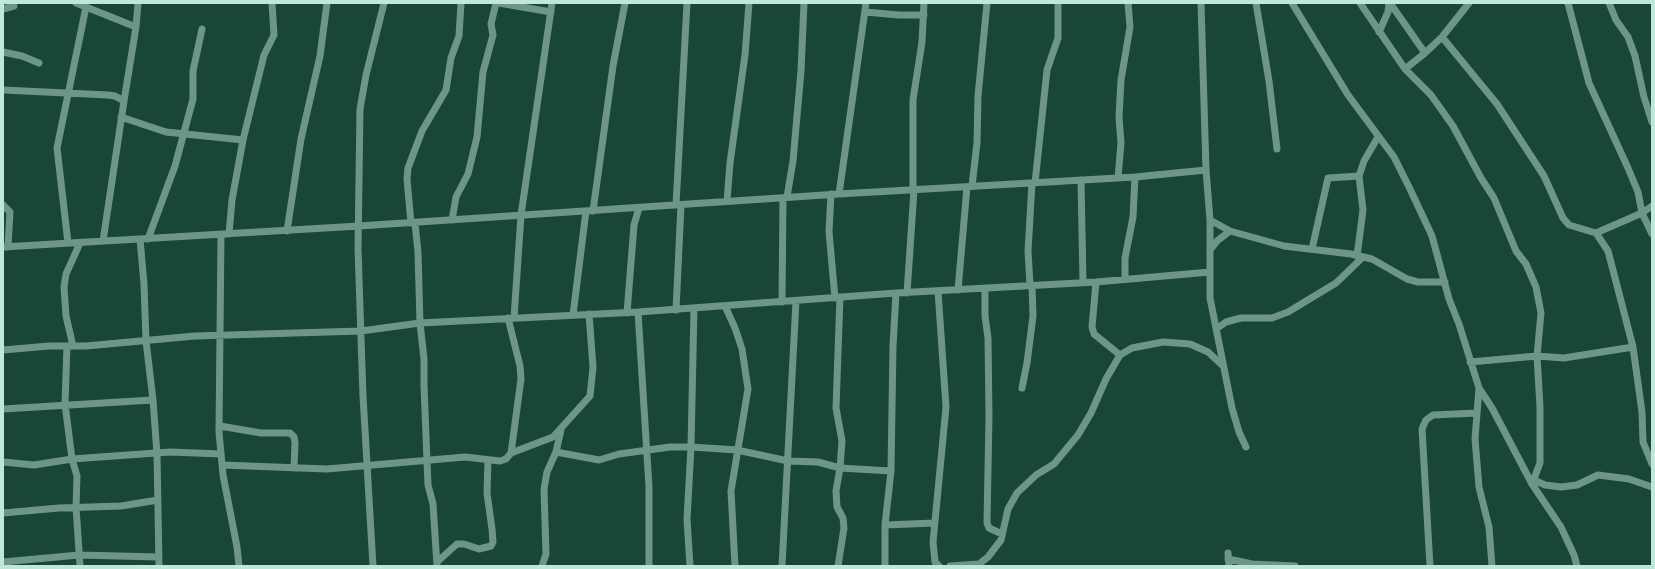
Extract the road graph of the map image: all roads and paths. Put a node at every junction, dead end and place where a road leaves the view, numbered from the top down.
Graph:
1 (76, 3) edge
2 (138, 3) edge
3 (272, 3) edge
4 (327, 3) edge
5 (384, 3) edge
6 (460, 3) edge
7 (496, 3) edge
8 (499, 3) edge
9 (552, 3) edge
10 (625, 3) edge
11 (687, 3) edge
12 (749, 3) edge
13 (804, 3) edge
14 (866, 3) edge
15 (924, 3) edge
16 (987, 3) edge
17 (1058, 3) edge
18 (1128, 3) edge
19 (1201, 3) edge
20 (1256, 3) edge
21 (1292, 3) edge
22 (1360, 3) edge
23 (1390, 3) edge
24 (1469, 3) edge
25 (1568, 3) edge
26 (1609, 3) edge
27 (14, 6) dead end
28 (86, 7) junction
29 (3, 9) edge
30 (551, 12) junction
31 (864, 12) junction
32 (924, 15) junction
33 (136, 27) junction
34 (202, 29) dead end
35 (1378, 32) junction
36 (1442, 37) junction
37 (3, 52) edge
38 (1424, 53) junction
39 (39, 63) dead end
40 (1405, 69) junction
41 (3, 90) edge
42 (69, 94) junction
43 (124, 101) junction
44 (121, 118) junction
45 (1652, 122) edge
46 (182, 134) junction
47 (1378, 137) junction
48 (243, 140) junction
49 (1277, 149) dead end
50 (1206, 170) junction
51 (1359, 176) junction
52 (1135, 177) junction
53 (1118, 178) junction
54 (1081, 180) junction
55 (1033, 183) junction
56 (970, 187) junction
57 (913, 190) junction
58 (831, 194) junction
59 (839, 194) junction
60 (785, 198) junction
61 (727, 202) junction
62 (3, 205) edge
63 (679, 205) junction
64 (1652, 206) edge
65 (639, 208) junction
66 (589, 211) junction
67 (1642, 213) junction
68 (521, 215) junction
69 (452, 220) junction
70 (1210, 220) junction
71 (413, 223) junction
72 (359, 226) junction
73 (287, 230) junction
74 (1230, 231) junction
75 (221, 234) junction
76 (229, 234) junction
77 (1596, 234) junction
78 (1652, 234) edge
79 (140, 239) junction
80 (148, 239) junction
81 (103, 241) junction
82 (68, 243) junction
83 (80, 243) junction
84 (5, 247) edge
85 (1312, 249) junction
86 (1210, 250) junction
87 (1360, 256) junction
88 (1210, 272) junction
89 (1125, 279) junction
90 (1083, 282) junction
91 (1096, 282) junction
92 (1445, 282) junction
93 (1031, 285) junction
94 (985, 289) junction
95 (958, 290) junction
96 (938, 291) junction
97 (896, 293) junction
98 (907, 293) junction
99 (838, 298) junction
100 (796, 301) junction
101 (782, 302) junction
102 (725, 306) junction
103 (694, 308) junction
104 (676, 310) junction
105 (638, 312) junction
106 (627, 313) junction
107 (589, 314) junction
108 (573, 315) junction
109 (511, 318) junction
110 (420, 323) junction
111 (1216, 329) junction
112 (361, 331) junction
113 (220, 335) junction
114 (146, 341) junction
115 (70, 346) junction
116 (1633, 347) junction
117 (3, 350) edge
118 (1120, 355) junction
119 (1538, 356) junction
120 (1470, 362) junction
121 (1223, 366) junction
122 (1022, 388) dead end
123 (1479, 388) junction
124 (153, 400) junction
125 (65, 404) junction
126 (3, 409) edge
127 (1477, 414) junction
128 (220, 426) junction
129 (561, 430) junction
130 (691, 447) junction
131 (1246, 447) dead end
132 (737, 450) junction
133 (647, 451) junction
134 (556, 452) junction
135 (511, 453) junction
136 (157, 454) junction
137 (221, 454) junction
138 (72, 459) junction
139 (427, 460) junction
140 (488, 460) junction
141 (788, 461) junction
142 (3, 462) edge
143 (1652, 464) edge
144 (222, 465) junction
145 (368, 467) junction
146 (294, 468) junction
147 (840, 468) junction
148 (891, 471) junction
149 (1533, 482) junction
150 (1652, 487) edge
151 (158, 500) junction
152 (76, 507) junction
153 (3, 513) edge
154 (935, 523) junction
155 (884, 525) junction
156 (1002, 534) junction
157 (79, 555) junction
158 (159, 557) junction
159 (1228, 559) edge
160 (3, 562) edge
161 (437, 564) edge
162 (80, 566) edge
163 (159, 566) edge
164 (239, 566) edge
165 (373, 566) edge
166 (542, 566) edge
167 (649, 566) edge
168 (690, 566) edge
169 (735, 566) edge
170 (782, 566) edge
171 (838, 566) edge
172 (885, 566) edge
173 (939, 566) edge
174 (950, 566) edge
175 (1295, 566) edge
176 (1430, 566) edge
177 (1492, 566) edge
178 (1576, 566) edge

1 - 28 street
2 - 33 street
3 - 48 street
4 - 73 street
5 - 72 street
6 - 71 street
7 - 69 street
8 - 30 street
9 - 30 street
10 - 66 street
11 - 63 street
12 - 61 street
13 - 60 street
14 - 31 street
15 - 32 street
16 - 56 street
17 - 55 street
18 - 53 street
19 - 50 street
20 - 49 street
21 - 47 street
22 - 35 street
23 - 35 street
23 - 38 street
24 - 36 street
25 - 67 street
26 - 45 street
27 - 29 street
28 - 33 street
28 - 42 street
30 - 68 street
31 - 32 street
31 - 59 street
32 - 57 street
33 - 43 street
34 - 46 street
35 - 40 street
36 - 38 street
36 - 77 street
37 - 39 street
38 - 40 street
40 - 119 street
41 - 42 street
42 - 43 street
42 - 82 street
43 - 44 street
44 - 46 street
44 - 81 street
46 - 48 street
46 - 80 street
47 - 51 street
47 - 92 street
48 - 76 street
50 - 52 street
50 - 70 street
51 - 85 street
51 - 87 street
52 - 53 street
52 - 89 street
53 - 54 street
54 - 55 street
54 - 90 street
55 - 56 street
55 - 93 street
56 - 57 street
56 - 95 street
57 - 59 street
57 - 98 street
58 - 59 street
58 - 60 street
58 - 99 street
60 - 61 street
60 - 101 street
61 - 63 street
62 - 84 street
63 - 65 street
63 - 104 street
64 - 67 street
65 - 66 street
65 - 106 street
66 - 68 street
66 - 108 street
67 - 77 street
67 - 78 street
68 - 69 street
68 - 109 street
69 - 71 street
70 - 74 street
70 - 86 street
71 - 72 street
71 - 110 street
72 - 73 street
72 - 112 street
73 - 76 street
74 - 85 street
74 - 86 street
75 - 76 street
75 - 80 street
75 - 113 street
77 - 116 street
79 - 80 street
79 - 81 street
79 - 114 street
81 - 83 street
82 - 83 street
82 - 84 street
83 - 115 street
85 - 87 street
86 - 88 street
87 - 92 street
87 - 111 street
88 - 89 street
88 - 111 street
89 - 91 street
90 - 91 street
90 - 93 street
91 - 118 street
92 - 120 street
93 - 94 street
93 - 122 street
94 - 95 street
94 - 156 street
95 - 96 street
96 - 98 street
96 - 154 street
97 - 98 street
97 - 99 street
97 - 148 street
99 - 100 street
99 - 147 street
100 - 101 street
100 - 141 street
101 - 102 street
102 - 103 street
102 - 132 street
103 - 104 street
103 - 130 street
104 - 105 street
105 - 106 street
105 - 133 street
106 - 107 street
107 - 108 street
107 - 129 street
108 - 109 street
109 - 110 street
109 - 135 street
110 - 112 street
110 - 139 street
111 - 121 street
112 - 113 street
112 - 145 street
113 - 114 street
113 - 128 street
114 - 115 street
114 - 124 street
115 - 117 street
115 - 125 street
116 - 119 street
116 - 143 street
118 - 121 street
118 - 156 street
119 - 120 street
119 - 149 street
120 - 123 street
121 - 131 street
123 - 127 street
123 - 149 street
124 - 125 street
124 - 136 street
125 - 126 street
125 - 138 street
127 - 176 street
127 - 177 street
128 - 137 street
128 - 146 street
129 - 134 street
129 - 135 street
130 - 132 street
130 - 133 street
130 - 168 street
132 - 141 street
132 - 169 street
133 - 134 street
133 - 167 street
134 - 166 street
135 - 140 street
136 - 137 street
136 - 138 street
136 - 151 street
137 - 144 street
138 - 142 street
138 - 152 street
139 - 140 street
139 - 145 street
139 - 161 street
140 - 161 street
141 - 147 street
141 - 170 street
144 - 146 street
144 - 164 street
145 - 146 street
145 - 165 street
147 - 148 street
147 - 171 street
148 - 155 street
149 - 150 street
149 - 178 street
151 - 152 street
151 - 158 street
152 - 153 street
152 - 157 street
154 - 155 street
154 - 173 street
155 - 172 street
156 - 174 street
157 - 158 street
157 - 160 street
157 - 162 street
158 - 163 street
159 - 175 street

